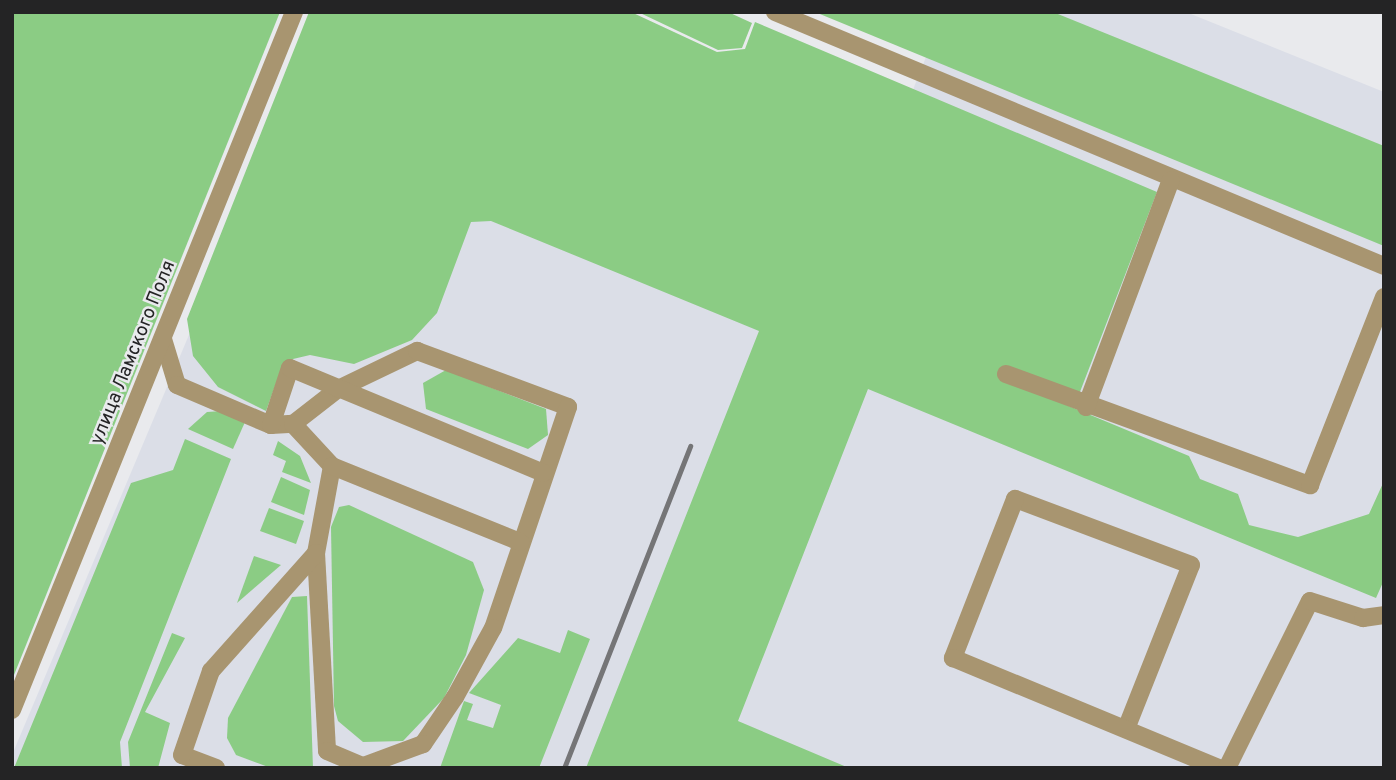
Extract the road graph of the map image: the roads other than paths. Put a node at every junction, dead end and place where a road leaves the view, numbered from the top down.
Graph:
1 (294, 12) edge
2 (775, 12) edge
3 (1171, 180) junction
4 (1384, 266) edge
5 (1384, 297) edge
6 (163, 339) junction
7 (1006, 374) dead end
8 (338, 389) junction
9 (1086, 407) junction
10 (293, 424) junction
11 (271, 425) junction
12 (332, 466) junction
13 (543, 473) junction
14 (520, 542) junction
15 (316, 553) junction
16 (1384, 615) edge
17 (12, 710) edge
18 (1126, 729) junction
19 (362, 767) edge
20 (216, 768) edge
21 (1219, 768) edge
22 (1227, 768) edge

1 - 6 street, улица Ламского Поля
2 - 3 street
3 - 4 street
3 - 9 street
5 - 9 street
6 - 11 street
6 - 17 street, улица Ламского Поля
7 - 9 street
8 - 10 street
8 - 11 street
8 - 13 street
8 - 13 street
10 - 11 street
10 - 12 street
12 - 14 street
12 - 15 street
13 - 14 street
14 - 19 street
15 - 19 street
15 - 20 street
16 - 22 street
18 - 18 street
18 - 21 street

